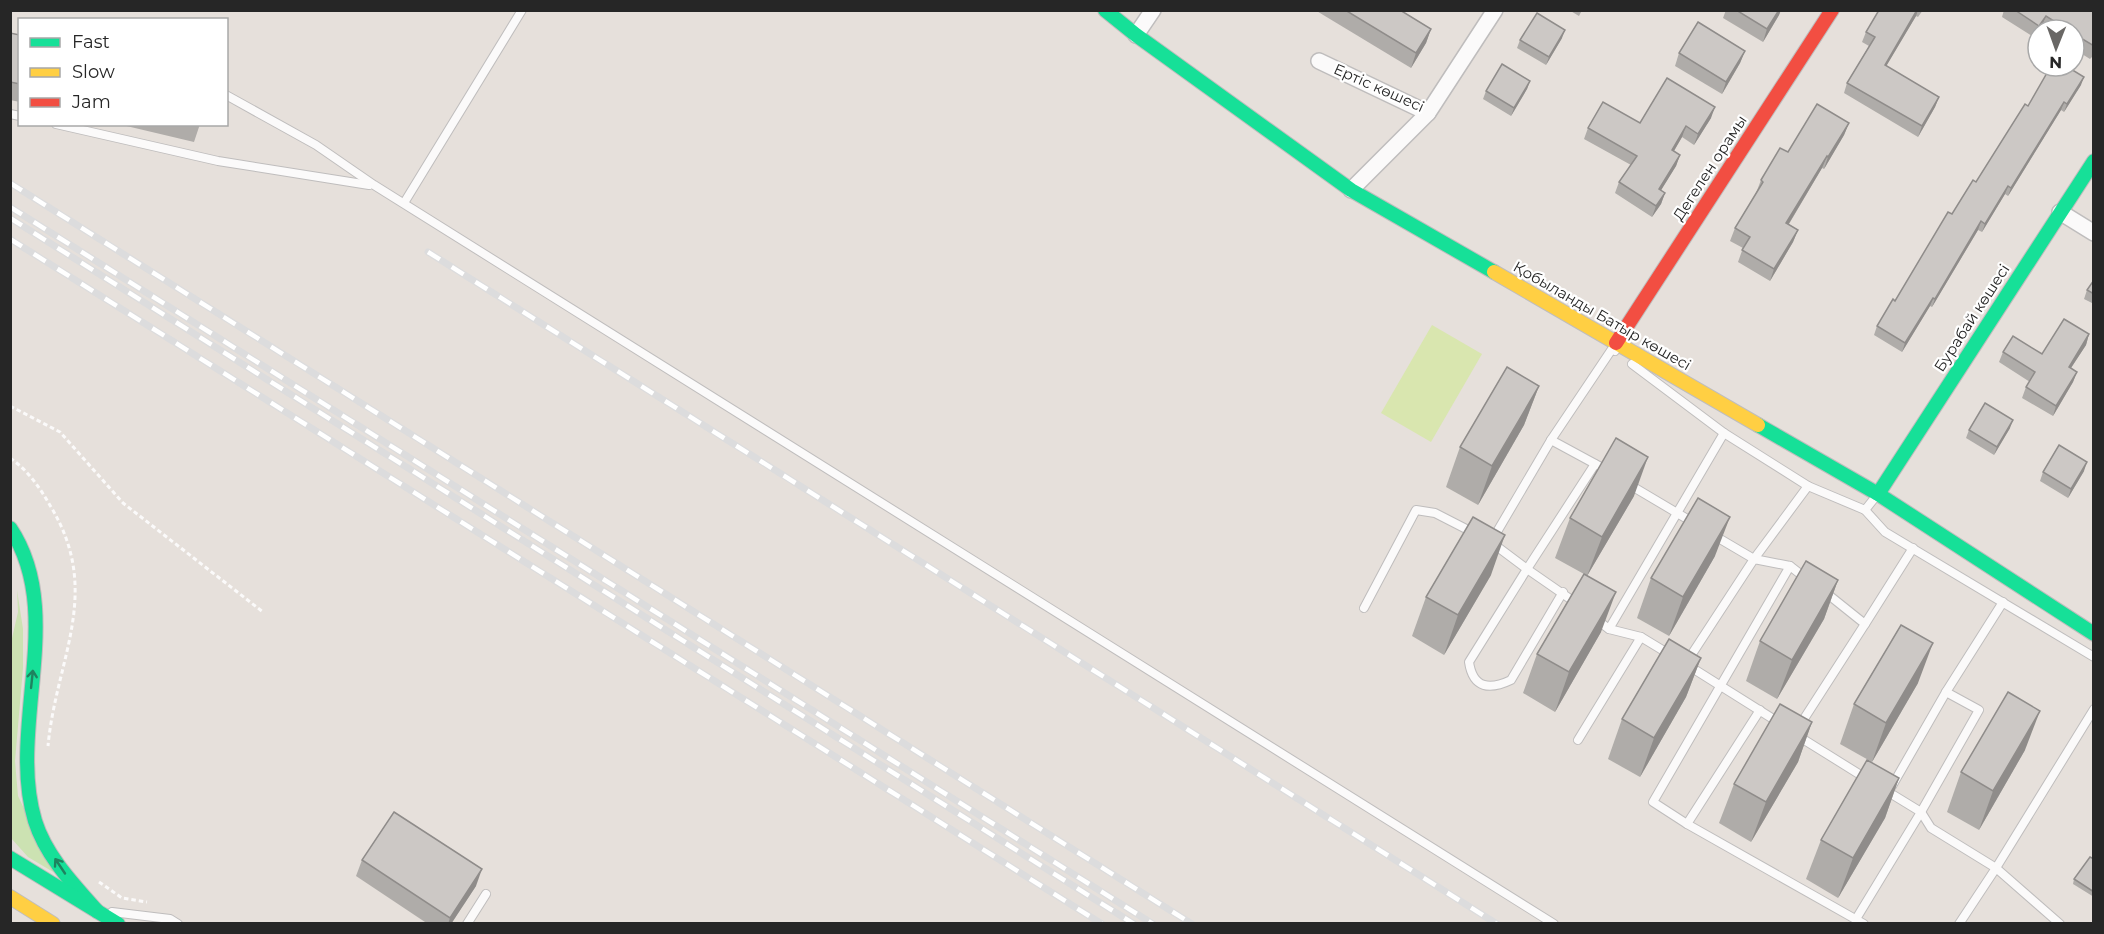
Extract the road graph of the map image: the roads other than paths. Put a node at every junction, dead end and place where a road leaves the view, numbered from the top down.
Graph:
1 (522, 10) edge
2 (1105, 10) edge
3 (1153, 10) edge
4 (1495, 10) edge
5 (1832, 10) edge
6 (1136, 35) junction
7 (1319, 61) dead end
8 (228, 97) edge
9 (1428, 113) junction
10 (65, 126) edge
11 (2094, 161) edge
12 (374, 185) junction
13 (1351, 190) junction
14 (404, 203) junction
15 (2060, 212) junction
16 (2094, 233) edge
17 (1614, 346) junction
18 (1724, 432) junction
19 (1551, 440) junction
20 (1594, 464) junction
21 (1605, 470) edge
22 (1625, 482) edge
23 (1808, 486) junction
24 (1878, 494) junction
25 (1865, 510) junction
26 (1676, 513) junction
27 (10, 528) edge
28 (1491, 542) junction
29 (1913, 548) junction
30 (1754, 559) junction
31 (1790, 566) junction
32 (1527, 569) junction
33 (1563, 592) junction
34 (2003, 602) junction
35 (1581, 607) edge
36 (1364, 608) dead end
37 (1590, 614) edge
38 (1865, 624) junction
39 (1609, 629) junction
40 (2094, 634) edge
41 (1641, 637) junction
42 (2094, 657) edge
43 (1686, 664) junction
44 (1722, 685) junction
45 (1946, 692) junction
46 (2094, 709) edge
47 (1760, 710) junction
48 (1786, 728) edge
49 (1578, 740) dead end
50 (1888, 792) junction
51 (1921, 812) junction
52 (1688, 824) junction
53 (10, 847) edge
54 (10, 858) edge
55 (1996, 868) junction
56 (34, 872) junction
57 (486, 894) dead end
58 (10, 897) edge
59 (10, 906) edge
60 (98, 911) junction
61 (1860, 921) edge
62 (51, 922) edge
63 (118, 924) edge
64 (178, 924) edge
65 (467, 924) edge
66 (1554, 924) edge
67 (1959, 924) edge
68 (2060, 924) edge

1 - 14 lane
2 - 6 street, Қобыланды Батыр көшесі
3 - 6 street
4 - 9 street, Ертіс көшесі
5 - 17 street, Дегелен орамы
6 - 13 street, Қобыланды Батыр көшесі
7 - 9 street, Ертіс көшесі
8 - 12 lane
9 - 13 street
10 - 12 lane
11 - 15 street, Бурабай көшесі
12 - 14 lane
13 - 17 street, Қобыланды Батыр көшесі
14 - 66 lane
15 - 16 street
15 - 24 street, Бурабай көшесі
17 - 18 lane
17 - 19 lane
17 - 24 street, Қобыланды Батыр көшесі
18 - 23 lane
18 - 26 lane
19 - 20 lane
19 - 28 lane
20 - 21 lane
20 - 32 lane
22 - 26 lane
23 - 25 lane
23 - 30 lane
24 - 25 lane
24 - 40 street, Қобыланды Батыр көшесі
25 - 29 lane
26 - 30 lane
26 - 39 lane
60 -> 27 street
28 - 32 lane
28 - 36 lane
29 - 34 lane
29 - 38 lane
30 - 31 lane
30 - 43 lane
31 - 38 lane
31 - 44 lane
32 - 33 lane
32 - 33 lane
33 - 35 lane
34 - 42 lane
34 - 45 lane
37 - 39 lane
38 - 50 lane
39 - 41 lane
41 - 43 lane
41 - 49 lane
43 - 44 lane
44 - 47 lane
44 - 52 lane
45 - 50 lane
45 - 51 lane
46 - 55 lane
47 - 48 lane
47 - 52 lane
50 - 51 lane
51 - 55 lane
51 - 61 lane
52 - 61 lane
53 - 56 street
54 - 56 street
55 - 67 lane
55 - 68 lane
56 - 60 street
57 - 65 lane
58 - 62 street
59 - 62 street
60 - 63 street
60 - 64 lane

